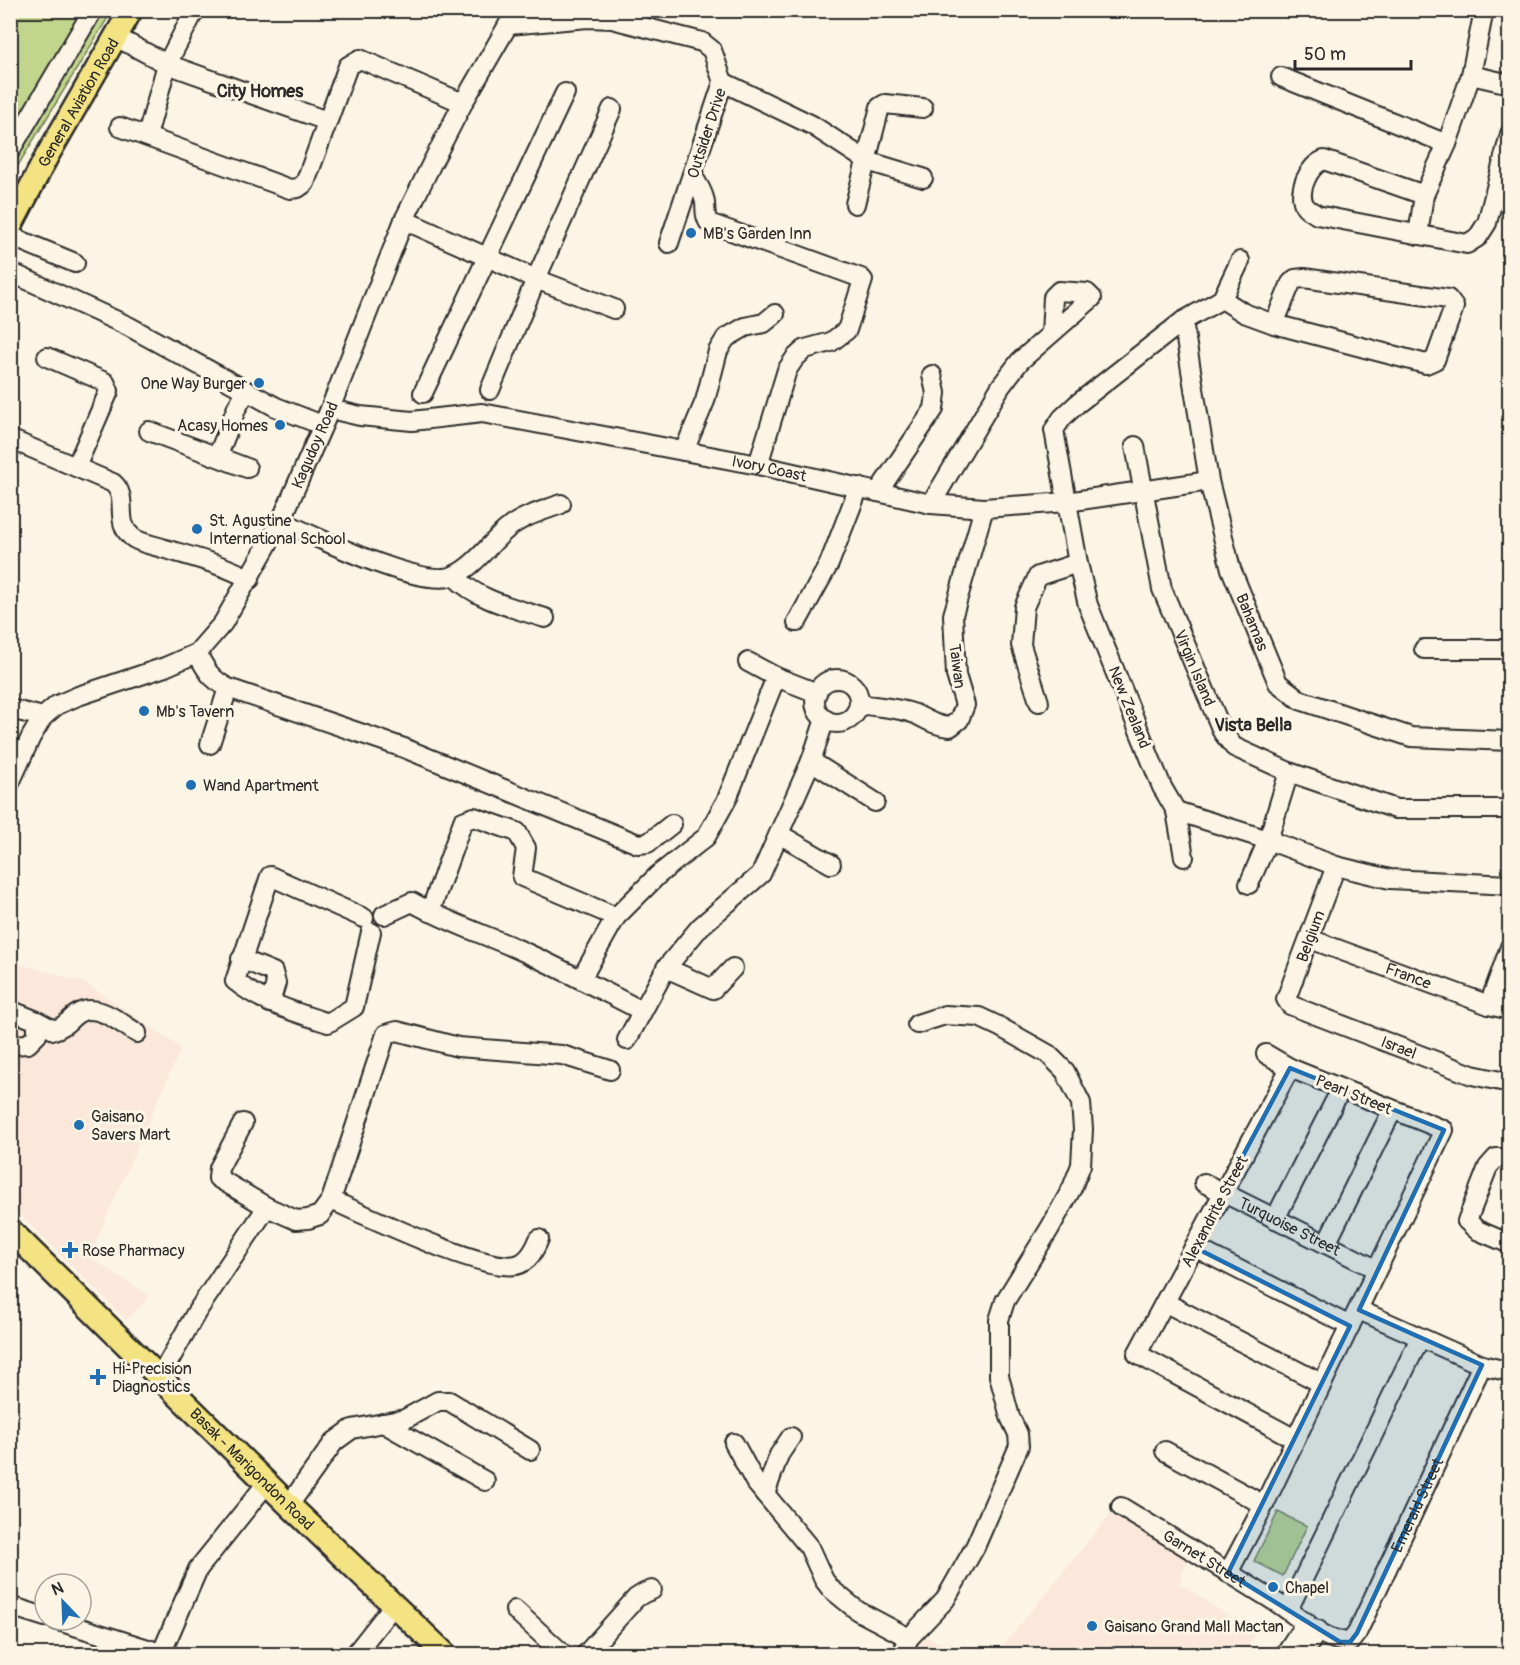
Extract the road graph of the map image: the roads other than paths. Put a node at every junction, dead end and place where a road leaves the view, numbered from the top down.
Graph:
1 (93, 10) edge
2 (131, 10) edge
3 (195, 10) edge
4 (520, 10) edge
5 (1484, 10) edge
6 (508, 25) junction
7 (116, 37) junction
8 (167, 64) junction
9 (1471, 75) junction
10 (1281, 77) dead end
11 (723, 82) junction
12 (1509, 84) edge
13 (565, 93) dead end
14 (463, 103) junction
15 (922, 108) dead end
16 (612, 109) dead end
17 (327, 121) junction
18 (120, 127) dead end
19 (1509, 134) edge
20 (147, 136) junction
21 (1447, 144) junction
22 (10, 151) edge
23 (867, 161) junction
24 (692, 175) junction
25 (923, 178) dead end
26 (1424, 195) junction
27 (855, 204) dead end
28 (404, 220) junction
29 (10, 227) edge
30 (1418, 235) junction
31 (10, 236) edge
32 (669, 243) dead end
33 (489, 256) junction
34 (1240, 261) dead end
35 (75, 263) dead end
36 (10, 272) edge
37 (536, 279) junction
38 (1222, 299) junction
39 (614, 309) dead end
40 (775, 314) dead end
41 (1183, 321) junction
42 (1274, 324) junction
43 (1051, 334) dead end
44 (47, 357) dead end
45 (932, 375) dead end
46 (490, 390) dead end
47 (246, 392) junction
48 (423, 393) dead end
49 (326, 417) junction
50 (149, 431) dead end
51 (10, 439) edge
52 (1135, 446) dead end
53 (684, 451) junction
54 (218, 455) junction
55 (758, 465) junction
56 (76, 467) junction
57 (247, 468) dead end
58 (1209, 481) junction
59 (859, 488) junction
60 (1143, 489) junction
61 (878, 492) junction
62 (1067, 502) junction
63 (561, 504) dead end
64 (931, 504) junction
65 (984, 508) junction
66 (281, 521) junction
67 (1078, 563) junction
68 (454, 576) junction
69 (250, 579) junction
70 (544, 618) dead end
71 (797, 622) dead end
72 (1424, 649) dead end
73 (1509, 650) edge
74 (197, 653) junction
75 (748, 662) dead end
76 (776, 677) junction
77 (228, 688) junction
78 (817, 693) junction
79 (1039, 702) dead end
80 (859, 704) junction
81 (10, 709) edge
82 (44, 717) junction
83 (825, 719) junction
84 (1509, 741) edge
85 (210, 744) dead end
86 (811, 761) junction
87 (1289, 772) junction
88 (10, 783) edge
89 (875, 802) dead end
90 (1509, 809) edge
91 (1176, 811) junction
92 (672, 824) dead end
93 (779, 834) junction
94 (1268, 840) junction
95 (1184, 857) dead end
96 (831, 864) dead end
97 (1336, 866) junction
98 (1249, 884) dead end
99 (1509, 885) edge
100 (430, 912) junction
101 (616, 917) junction
102 (367, 925) junction
103 (1310, 939) junction
104 (1509, 947) edge
105 (241, 959) junction
106 (666, 968) junction
107 (733, 968) dead end
108 (581, 979) junction
109 (270, 1003) junction
110 (1290, 1005) joint
111 (1489, 1005) junction
112 (10, 1010) edge
113 (1509, 1010) edge
114 (642, 1011) junction
115 (37, 1021) junction
116 (916, 1024) dead end
117 (136, 1033) dead end
118 (627, 1040) dead end
119 (10, 1045) edge
120 (1266, 1054) dead end
121 (1290, 1068) junction
122 (610, 1070) dead end
123 (1509, 1083) edge
124 (1341, 1089) junction
125 (1392, 1111) junction
126 (243, 1123) dead end
127 (1509, 1158) edge
128 (1204, 1183) dead end
129 (1222, 1193) junction
130 (331, 1200) junction
131 (267, 1207) junction
132 (1275, 1219) junction
133 (10, 1230) edge
134 (539, 1239) dead end
135 (1326, 1244) junction
136 (1509, 1244) edge
137 (1194, 1248) junction
138 (1376, 1269) junction
139 (1166, 1303) junction
140 (1359, 1310) junction
141 (1350, 1326) junction
142 (1420, 1338) junction
143 (1482, 1365) junction
144 (1509, 1372) edge
145 (160, 1377) junction
146 (1321, 1383) junction
147 (383, 1423) junction
148 (791, 1437) dead end
149 (1295, 1439) junction
150 (734, 1443) dead end
151 (530, 1450) dead end
152 (1165, 1451) dead end
153 (485, 1481) dead end
154 (267, 1483) junction
155 (765, 1494) junction
156 (289, 1505) junction
157 (1264, 1505) junction
158 (1121, 1507) dead end
159 (1228, 1573) junction
160 (652, 1590) dead end
161 (10, 1606) edge
162 (393, 1606) junction
163 (515, 1610) dead end
164 (1288, 1610) junction
165 (33, 1613) edge
166 (1312, 1626) junction
167 (92, 1632) edge
168 (1350, 1642) joint
169 (906, 1646) edge
170 (161, 1654) edge
171 (355, 1654) edge
172 (445, 1654) edge
173 (563, 1654) edge
174 (586, 1654) edge
175 (1285, 1654) edge
176 (1303, 1654) edge

1 - 22 street
2 - 7 main road, General Aviation Road
3 - 8 street
4 - 6 street, Kagudoy Road
5 - 9 street
6 - 11 street, Outsider Drive
6 - 14 street, Kagudoy Road
7 - 8 street
7 - 29 main road, General Aviation Road
8 - 17 street
8 - 20 street
9 - 12 street
9 - 21 street
10 - 21 street
11 - 23 street
11 - 24 street, Outsider Drive
13 - 33 street
14 - 17 street
14 - 28 street, Kagudoy Road
15 - 23 street
16 - 37 street
17 - 20 street
18 - 20 street
19 - 30 street
21 - 26 street
23 - 25 street
23 - 27 street
24 - 32 street, Outsider Drive
24 - 55 street
26 - 30 street
26 - 30 street
28 - 33 street
28 - 49 street, Kagudoy Road
31 - 35 street
33 - 37 street
33 - 48 street
34 - 38 street
36 - 47 street, Ivory Coast
37 - 39 street
37 - 46 street
38 - 41 street
38 - 42 street
40 - 53 street
41 - 58 street, Bahamas
41 - 62 street, New Zealand
42 - 42 street
43 - 64 street
44 - 56 street
45 - 61 street
47 - 49 street, Ivory Coast
47 - 54 street
49 - 53 street, Ivory Coast
49 - 66 street, Kagudoy Road
50 - 54 street
51 - 56 street
52 - 60 street, Virgin Island
53 - 55 street, Ivory Coast
54 - 57 street
55 - 59 street, Ivory Coast
56 - 69 street
58 - 60 street, Ivory Coast
58 - 84 street, Bahamas
59 - 61 street, Ivory Coast
59 - 71 street
60 - 62 street, Ivory Coast
60 - 87 street, Virgin Island
61 - 64 street, Ivory Coast
62 - 65 street, Ivory Coast
62 - 67 street, New Zealand
63 - 68 street
64 - 65 street, Ivory Coast
65 - 80 street, Taiwan
66 - 68 street
66 - 69 street, Kagudoy Road
67 - 79 street
67 - 91 street, New Zealand
68 - 70 street
69 - 74 street, Kagudoy Road
72 - 73 street
74 - 77 street
74 - 82 street, Kagudoy Road
75 - 76 street
76 - 78 street
76 - 101 street
77 - 85 street
77 - 92 street
78 - 80 street
78 - 83 street
80 - 83 street
81 - 82 street
82 - 88 street, Kagudoy Road
83 - 86 street
86 - 89 street
86 - 93 street
87 - 90 street, Virgin Island
87 - 94 street
91 - 94 street
91 - 95 street, New Zealand
93 - 96 street
93 - 106 street
94 - 97 street
94 - 98 street
97 - 99 street
97 - 103 street, Belgium
100 - 101 street
100 - 102 street
100 - 108 street
101 - 108 street
102 - 105 street
102 - 109 street
103 - 110 street, Belgium
103 - 111 street, France
104 - 111 street
105 - 109 street
105 - 109 street
106 - 107 street
106 - 114 street
108 - 114 street
110 - 123 street, Israel
111 - 113 street, France
112 - 115 street
114 - 118 street
115 - 117 street
115 - 119 street
116 - 169 street
120 - 121 street, Pearl Street
121 - 124 street, Pearl Street
121 - 129 street, Alexandrite Street
122 - 130 street
124 - 125 street, Pearl Street
124 - 132 street
125 - 135 street
125 - 138 street, Pearl Street
126 - 131 street
127 - 136 street
128 - 129 street, Turquoise Street
129 - 132 street, Turquoise Street
129 - 137 street, Alexandrite Street
130 - 131 street
130 - 134 street
131 - 145 street
132 - 135 street, Turquoise Street
133 - 145 main road, Basak - Marigondon Road
135 - 138 street, Turquoise Street
137 - 139 street, Alexandrite Street
137 - 141 street
138 - 140 street
139 - 146 street
139 - 149 street, Alexandrite Street
140 - 141 street
140 - 142 street
141 - 146 street
142 - 143 street
142 - 164 street
143 - 144 street
143 - 168 street, Emerald Street
145 - 154 main road, Basak - Marigondon Road
146 - 149 street
147 - 151 street
147 - 153 street
147 - 156 street
148 - 155 street
149 - 157 street
150 - 155 street
152 - 157 street
154 - 156 main road, Basak - Marigondon Road
154 - 170 street
155 - 169 street
156 - 162 main road, Basak - Marigondon Road
157 - 159 street
158 - 159 street, Garnet Street
159 - 164 street, Garnet Street
160 - 174 street
161 - 165 street
162 - 171 street
162 - 172 main road, Basak - Marigondon Road
163 - 173 street
164 - 166 street, Garnet Street
166 - 168 street, Garnet Street
166 - 175 street
166 - 176 street
167 - 170 street

